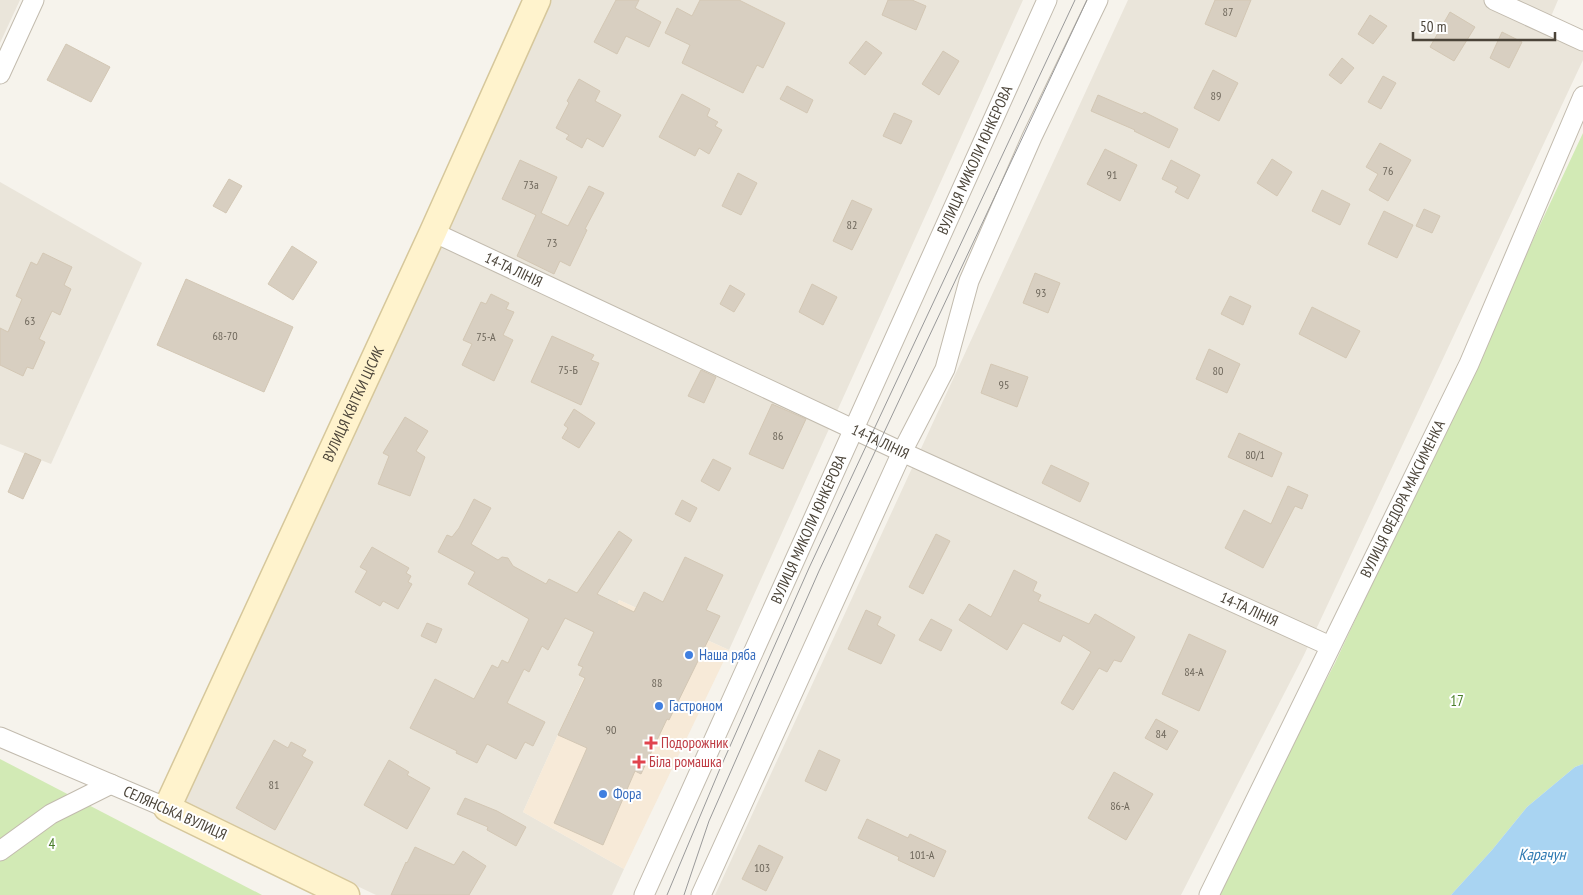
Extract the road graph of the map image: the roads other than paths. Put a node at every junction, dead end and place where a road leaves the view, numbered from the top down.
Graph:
1 (34, 0) edge
2 (537, 0) edge
3 (1047, 0) edge
4 (1098, 0) edge
5 (1494, 0) edge
6 (1583, 41) edge
7 (0, 74) edge
8 (1583, 96) edge
9 (433, 232) junction
10 (854, 429) junction
11 (902, 452) junction
12 (1330, 646) junction
13 (0, 737) edge
14 (111, 784) junction
15 (168, 808) junction
16 (0, 851) edge
17 (346, 895) edge
18 (644, 895) edge
19 (702, 895) edge
20 (1209, 895) edge

1 - 7 street
2 - 9 street, ВУЛИЦЯ КВІТКИ ЦІСИК
3 - 10 street, ВУЛИЦЯ МИКОЛИ ЮНКЕРОВА
4 - 11 street
5 - 6 street
8 - 12 street, ВУЛИЦЯ ФЕДОРА МАКСИМЕНКА
9 - 10 street, 14-ТА ЛІНІЯ
9 - 15 street, ВУЛИЦЯ КВІТКИ ЦІСИК
10 - 11 street, 14-ТА ЛІНІЯ
10 - 18 street, ВУЛИЦЯ МИКОЛИ ЮНКЕРОВА
11 - 12 street, 14-ТА ЛІНІЯ
11 - 19 street
12 - 20 street, ВУЛИЦЯ ФЕДОРА МАКСИМЕНКА
13 - 14 street, СЕЛЯНСЬКА ВУЛИЦЯ
14 - 15 street, СЕЛЯНСЬКА ВУЛИЦЯ
14 - 16 street
15 - 17 street, СЕЛЯНСЬКА ВУЛИЦЯ

